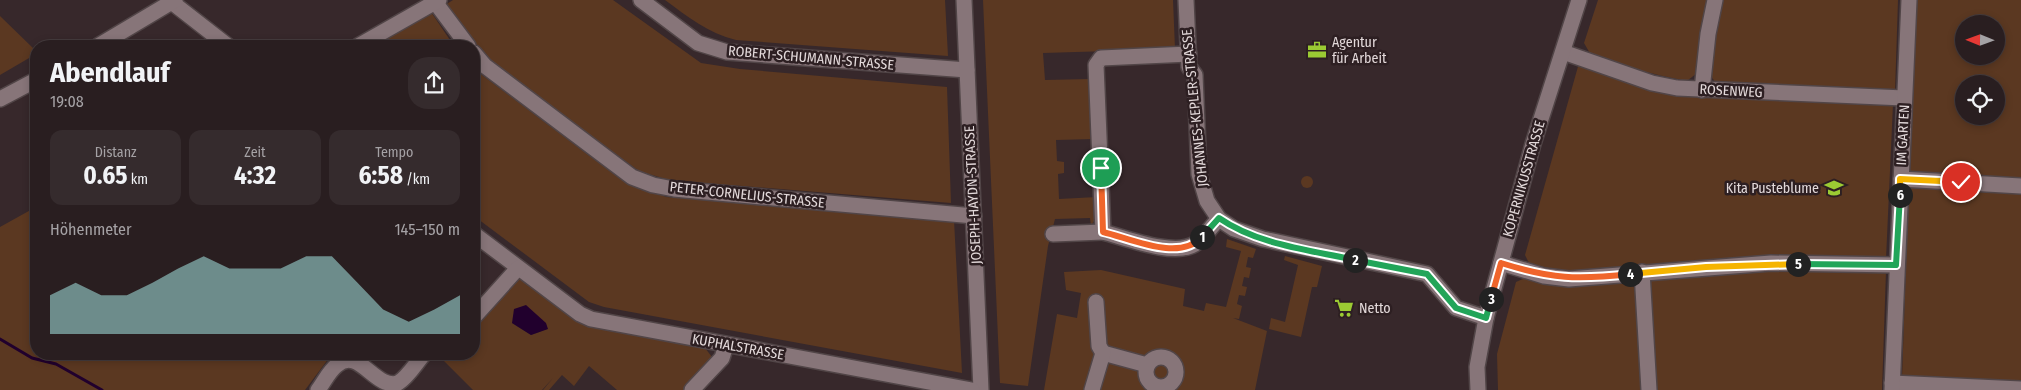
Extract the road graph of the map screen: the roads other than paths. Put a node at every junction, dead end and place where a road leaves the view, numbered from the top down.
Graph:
1 (641, 0) edge
2 (964, 0) edge
3 (1186, 0) edge
4 (1579, 0) edge
5 (1715, 0) edge
6 (1909, 0) edge
7 (172, 1) edge
8 (437, 1) edge
9 (108, 40) edge
10 (221, 40) edge
11 (369, 40) edge
12 (464, 40) edge
13 (1563, 52) junction
14 (1189, 54) junction
15 (480, 60) edge
16 (967, 70) junction
17 (30, 83) edge
18 (1702, 90) junction
19 (1904, 98) junction
20 (0, 99) edge
21 (1900, 179) junction
22 (2021, 186) edge
23 (974, 216) junction
24 (1219, 218) junction
25 (1103, 232) junction
26 (1053, 234) dead end
27 (480, 239) edge
28 (1501, 263) junction
29 (1896, 265) junction
30 (518, 268) junction
31 (1642, 272) junction
32 (1096, 302) dead end
33 (480, 310) edge
34 (1486, 318) junction
35 (726, 345) junction
36 (1103, 353) junction
37 (419, 360) edge
38 (1147, 365) dead end
39 (1892, 387) edge
40 (2021, 389) edge
41 (318, 390) edge
42 (692, 390) edge
43 (972, 390) edge
44 (981, 390) edge
45 (1092, 390) edge
46 (1478, 390) edge
47 (1649, 390) edge

1 - 16 street, ROBERT-SCHUMANN-STRASSE
2 - 16 street, JOSEPH-HAYDN-STRASSE
3 - 14 street, JOHANNES-KEPLER-STRASSE
4 - 13 street, KOPERNIKUSSTRASSE
5 - 18 street
6 - 19 street, IM GARTEN
7 - 9 street
7 - 10 street
8 - 11 street
8 - 12 street
13 - 18 street, ROSENWEG
13 - 28 street, KOPERNIKUSSTRASSE
14 - 24 street, JOHANNES-KEPLER-STRASSE
14 - 25 street
15 - 23 street, PETER-CORNELIUS-STRASSE
16 - 23 street, JOSEPH-HAYDN-STRASSE
17 - 20 street
18 - 19 street, ROSENWEG
19 - 21 street, IM GARTEN
21 - 22 street
21 - 29 street, IM GARTEN
23 - 44 street, JOSEPH-HAYDN-STRASSE
24 - 25 street
24 - 34 street, JOHANNES-KEPLER-STRASSE
25 - 26 street
27 - 30 street, KUPHALSTRASSE
28 - 31 street
28 - 34 street, KOPERNIKUSSTRASSE
29 - 31 street
29 - 39 street, IM GARTEN
30 - 33 street
30 - 35 street, KUPHALSTRASSE
31 - 47 street
32 - 36 street
34 - 46 street, KOPERNIKUSSTRASSE
35 - 42 street
35 - 43 street, KUPHALSTRASSE
36 - 38 street
36 - 45 street
37 - 41 street
39 - 40 street

